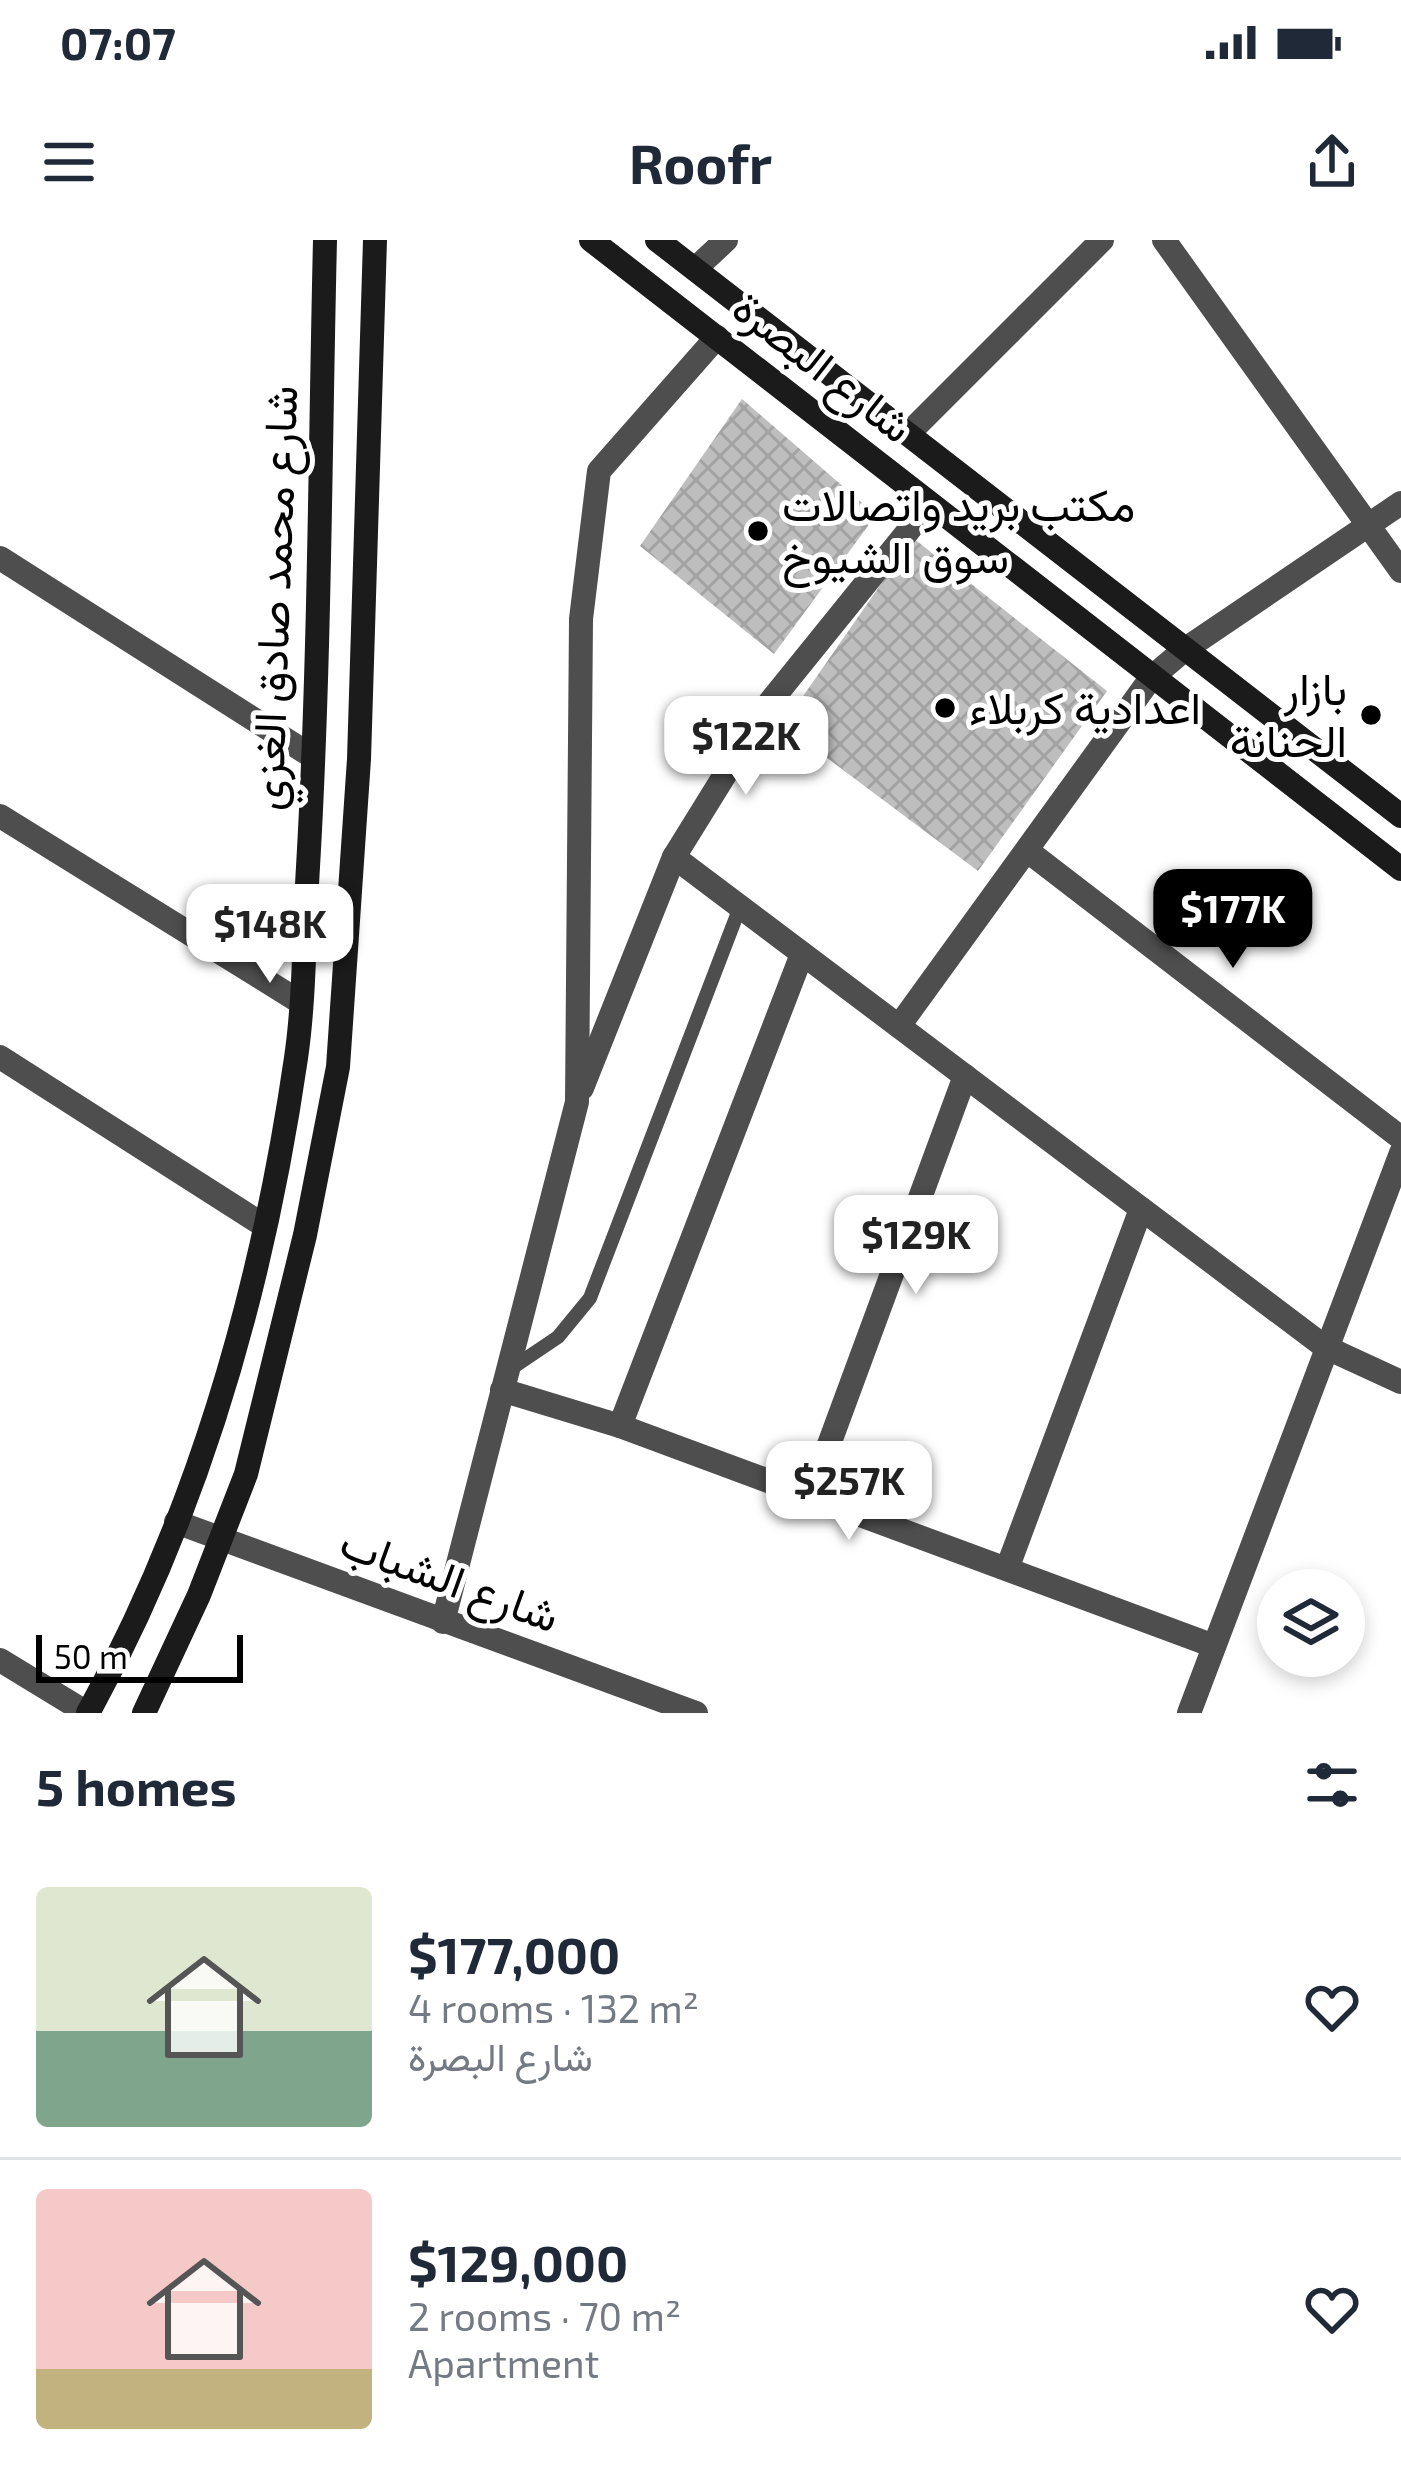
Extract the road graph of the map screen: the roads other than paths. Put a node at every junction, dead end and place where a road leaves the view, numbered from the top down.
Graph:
1 (325, 240) edge
2 (375, 240) edge
3 (591, 240) edge
4 (657, 240) edge
5 (725, 240) edge
6 (1102, 240) edge
7 (1164, 240) edge
8 (695, 269) junction
9 (717, 337) junction
10 (908, 434) junction
11 (1401, 503) edge
12 (930, 504) junction
13 (1367, 527) junction
14 (0, 558) edge
15 (1401, 571) edge
16 (1184, 650) junction
17 (1151, 678) junction
18 (313, 757) junction
19 (0, 816) edge
20 (1401, 816) edge
21 (1029, 852) junction
22 (674, 857) junction
23 (1401, 869) edge
24 (740, 907) junction
25 (802, 954) junction
26 (300, 1001) junction
27 (899, 1027) junction
28 (0, 1058) edge
29 (965, 1076) junction
30 (577, 1102) junction
31 (1401, 1138) edge
32 (1401, 1153) edge
33 (1142, 1209) junction
34 (263, 1225) junction
35 (1325, 1347) junction
36 (505, 1381) junction
37 (1401, 1382) edge
38 (620, 1426) junction
39 (810, 1496) junction
40 (176, 1522) junction
41 (220, 1541) junction
42 (1007, 1569) junction
43 (443, 1622) junction
44 (1214, 1646) junction
45 (0, 1660) edge
46 (88, 1713) edge
47 (144, 1713) edge
48 (696, 1713) edge
49 (1189, 1713) edge

1 - 18 main road, شارع محمد صادق الغزي
2 - 41 main road, شارع محمد صادق الغزي
3 - 9 main road, شارع البصرة
4 - 8 main road, شارع البصرة
5 - 8 street
6 - 10 street
7 - 13 street
8 - 10 main road, شارع البصرة
9 - 12 main road, شارع البصرة
9 - 30 street
10 - 16 main road, شارع البصرة
11 - 13 street
12 - 17 main road, شارع البصرة
12 - 22 street
13 - 15 street
13 - 16 street
14 - 18 street
16 - 17 street
16 - 20 main road, شارع البصرة
17 - 21 street
17 - 23 main road, شارع البصرة
18 - 26 main road, شارع محمد صادق الغزي
19 - 26 street
21 - 27 street
21 - 31 street
22 - 24 street
22 - 30 street
24 - 25 street
24 - 36 lane
25 - 27 street
25 - 38 street
26 - 34 main road, شارع محمد صادق الغزي
27 - 29 street
28 - 34 street
29 - 33 street
29 - 39 street
30 - 36 street
32 - 35 street
33 - 35 street
33 - 42 street
34 - 40 main road, شارع محمد صادق الغزي
35 - 37 street
35 - 44 street
36 - 38 street
36 - 43 street
38 - 39 street
39 - 42 street
40 - 41 street, شارع الشباب
40 - 46 main road, شارع محمد صادق الغزي
41 - 43 street, شارع الشباب
41 - 47 main road, شارع محمد صادق الغزي
42 - 44 street
43 - 48 street, شارع الشباب
44 - 49 street
45 - 46 street

